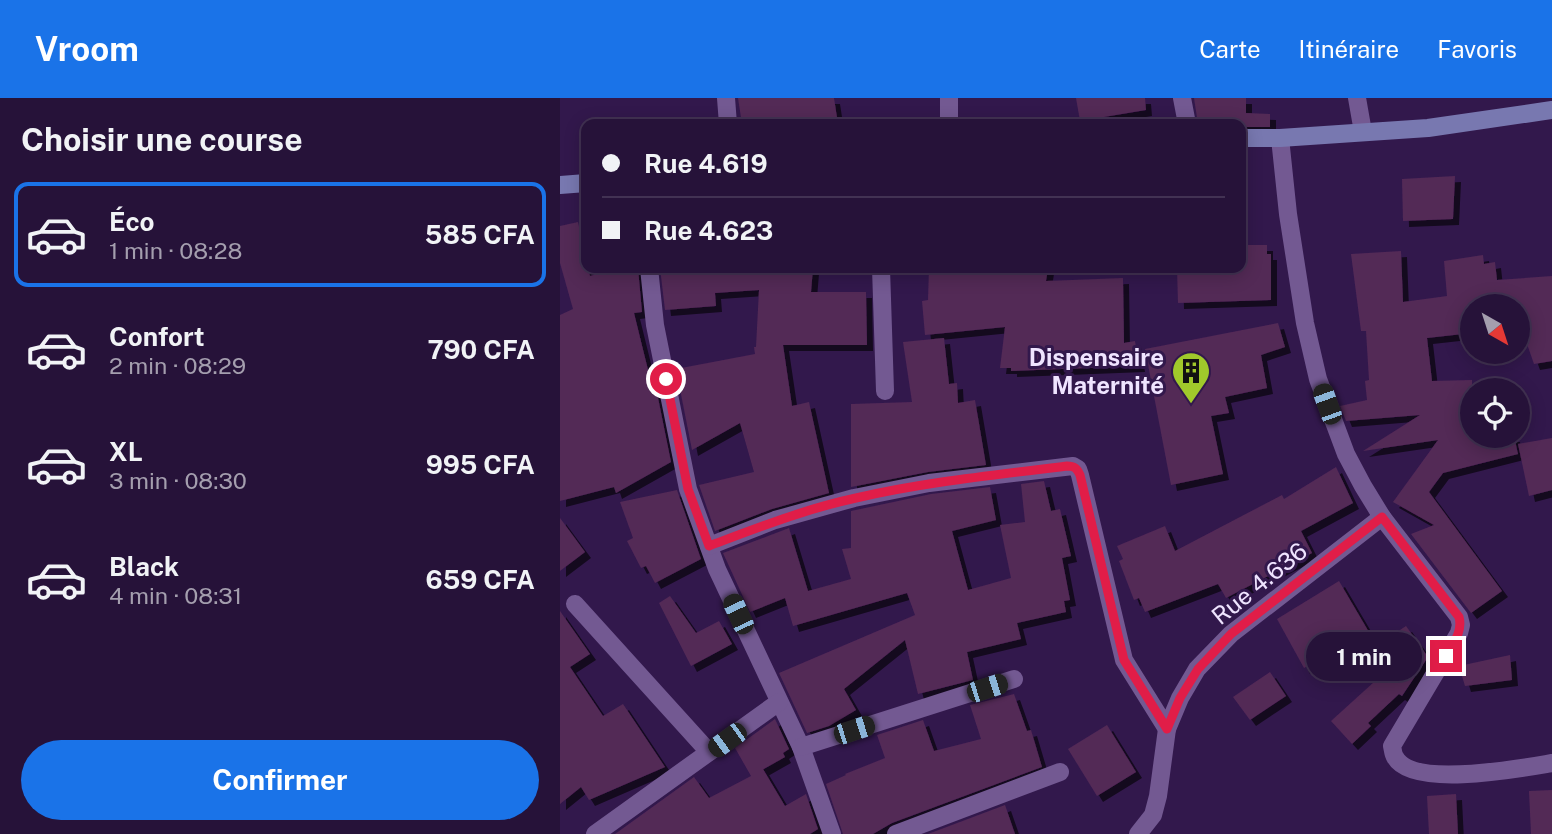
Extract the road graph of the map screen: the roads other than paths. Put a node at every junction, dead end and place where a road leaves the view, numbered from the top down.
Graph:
1 (726, 98) edge
2 (949, 98) edge
3 (1182, 98) edge
4 (1357, 98) edge
5 (1552, 110) edge
6 (728, 119) edge
7 (949, 119) edge
8 (1186, 119) edge
9 (1363, 132) junction
10 (1246, 138) edge
11 (1280, 138) junction
12 (581, 184) edge
13 (560, 186) edge
14 (650, 273) edge
15 (881, 273) edge
16 (885, 391) dead end
17 (1382, 517) junction
18 (709, 546) junction
19 (575, 604) dead end
20 (1014, 679) dead end
21 (779, 702) junction
22 (1167, 729) junction
23 (801, 747) junction
24 (709, 752) junction
25 (1552, 762) edge
26 (1060, 772) dead end
27 (830, 833) edge
28 (595, 834) edge
29 (896, 834) edge
30 (1138, 834) edge

1 - 6 street
2 - 7 street
3 - 8 street
4 - 9 street
5 - 9 main road
9 - 11 main road
10 - 11 main road
11 - 17 street
12 - 13 main road
14 - 18 street
15 - 16 street
17 - 22 street, Rue 4.636
17 - 25 street
18 - 21 street
18 - 22 street
19 - 24 street
20 - 23 street
21 - 23 street
21 - 24 street
22 - 30 street, Rue 4.636
23 - 27 street
24 - 28 street
26 - 29 street

